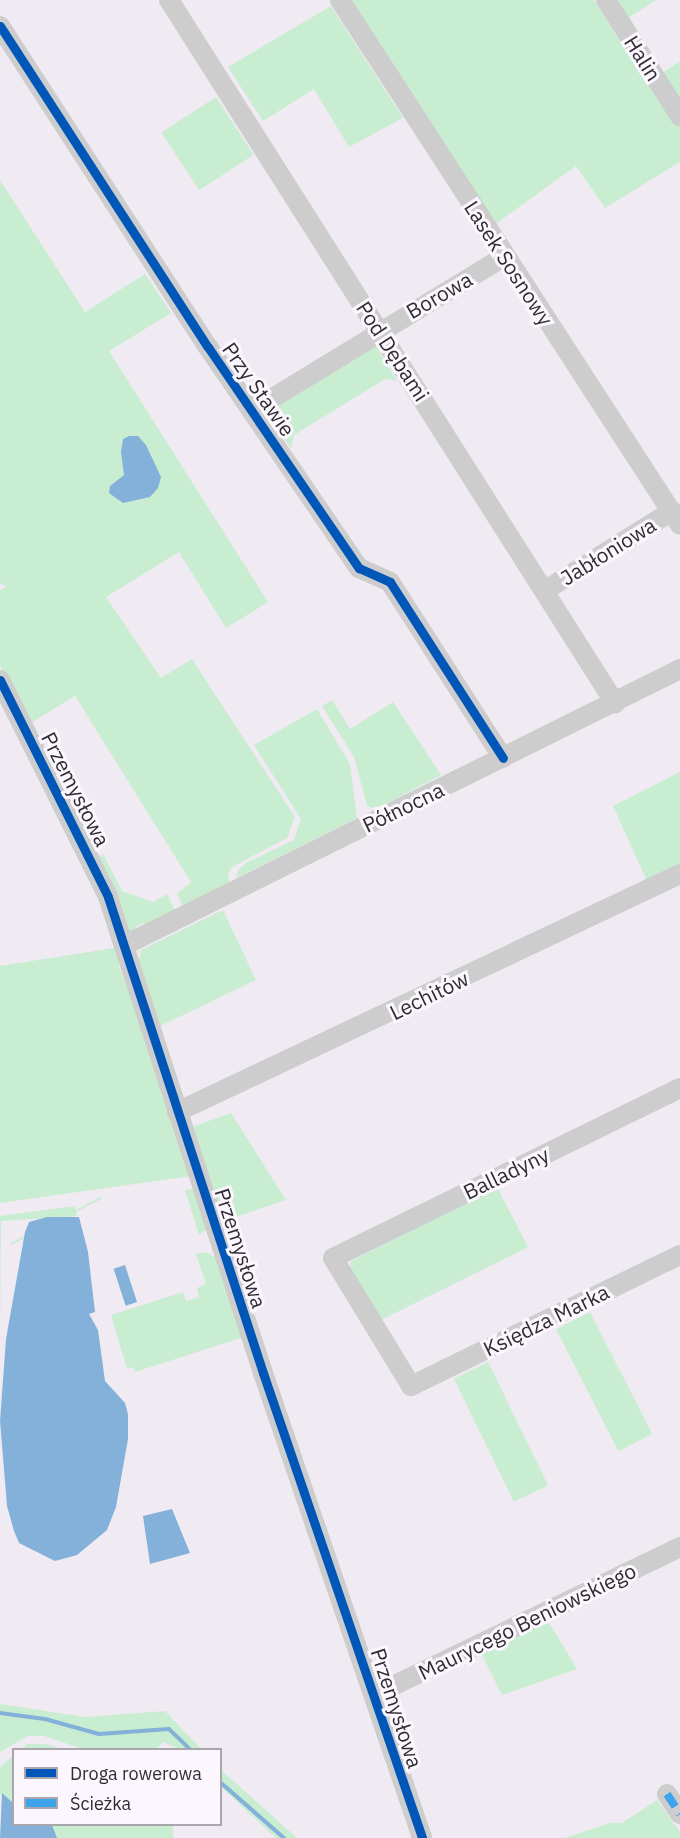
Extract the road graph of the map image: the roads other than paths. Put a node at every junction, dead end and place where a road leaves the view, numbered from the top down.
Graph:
1 (169, 0) edge
2 (340, 0) edge
3 (606, 0) edge
4 (0, 26) edge
5 (680, 116) edge
6 (504, 257) junction
7 (380, 329) junction
8 (253, 410) junction
9 (676, 518) edge
10 (544, 591) junction
11 (680, 669) edge
12 (0, 680) edge
13 (615, 703) junction
14 (503, 758) junction
15 (680, 874) edge
16 (125, 945) junction
17 (680, 1088) edge
18 (177, 1112) junction
19 (680, 1255) edge
20 (411, 1386) joint
21 (680, 1547) edge
22 (374, 1695) junction
23 (667, 1794) dead end
24 (680, 1814) edge
25 (422, 1838) edge

1 - 7 street, Pod Dębami
2 - 6 street, Lasek Sosnowy
3 - 5 street, Halin
4 - 8 street, Przy Stawie
6 - 7 street, Borowa
6 - 9 street, Lasek Sosnowy
7 - 8 street, Borowa
7 - 10 street, Pod Dębami
8 - 14 street, Przy Stawie
9 - 10 street, Jabłoniowa
10 - 13 street, Pod Dębami
11 - 13 street, Północna
12 - 16 street, Przemysłowa
13 - 14 street, Północna
14 - 16 street, Północna
15 - 18 street, Lechitów
16 - 18 street, Przemysłowa
17 - 20 street, Balladyny
18 - 22 street, Przemysłowa
19 - 20 street, Księdza Marka
21 - 22 street, Maurycego Beniowskiego
22 - 25 street, Przemysłowa
23 - 24 street

